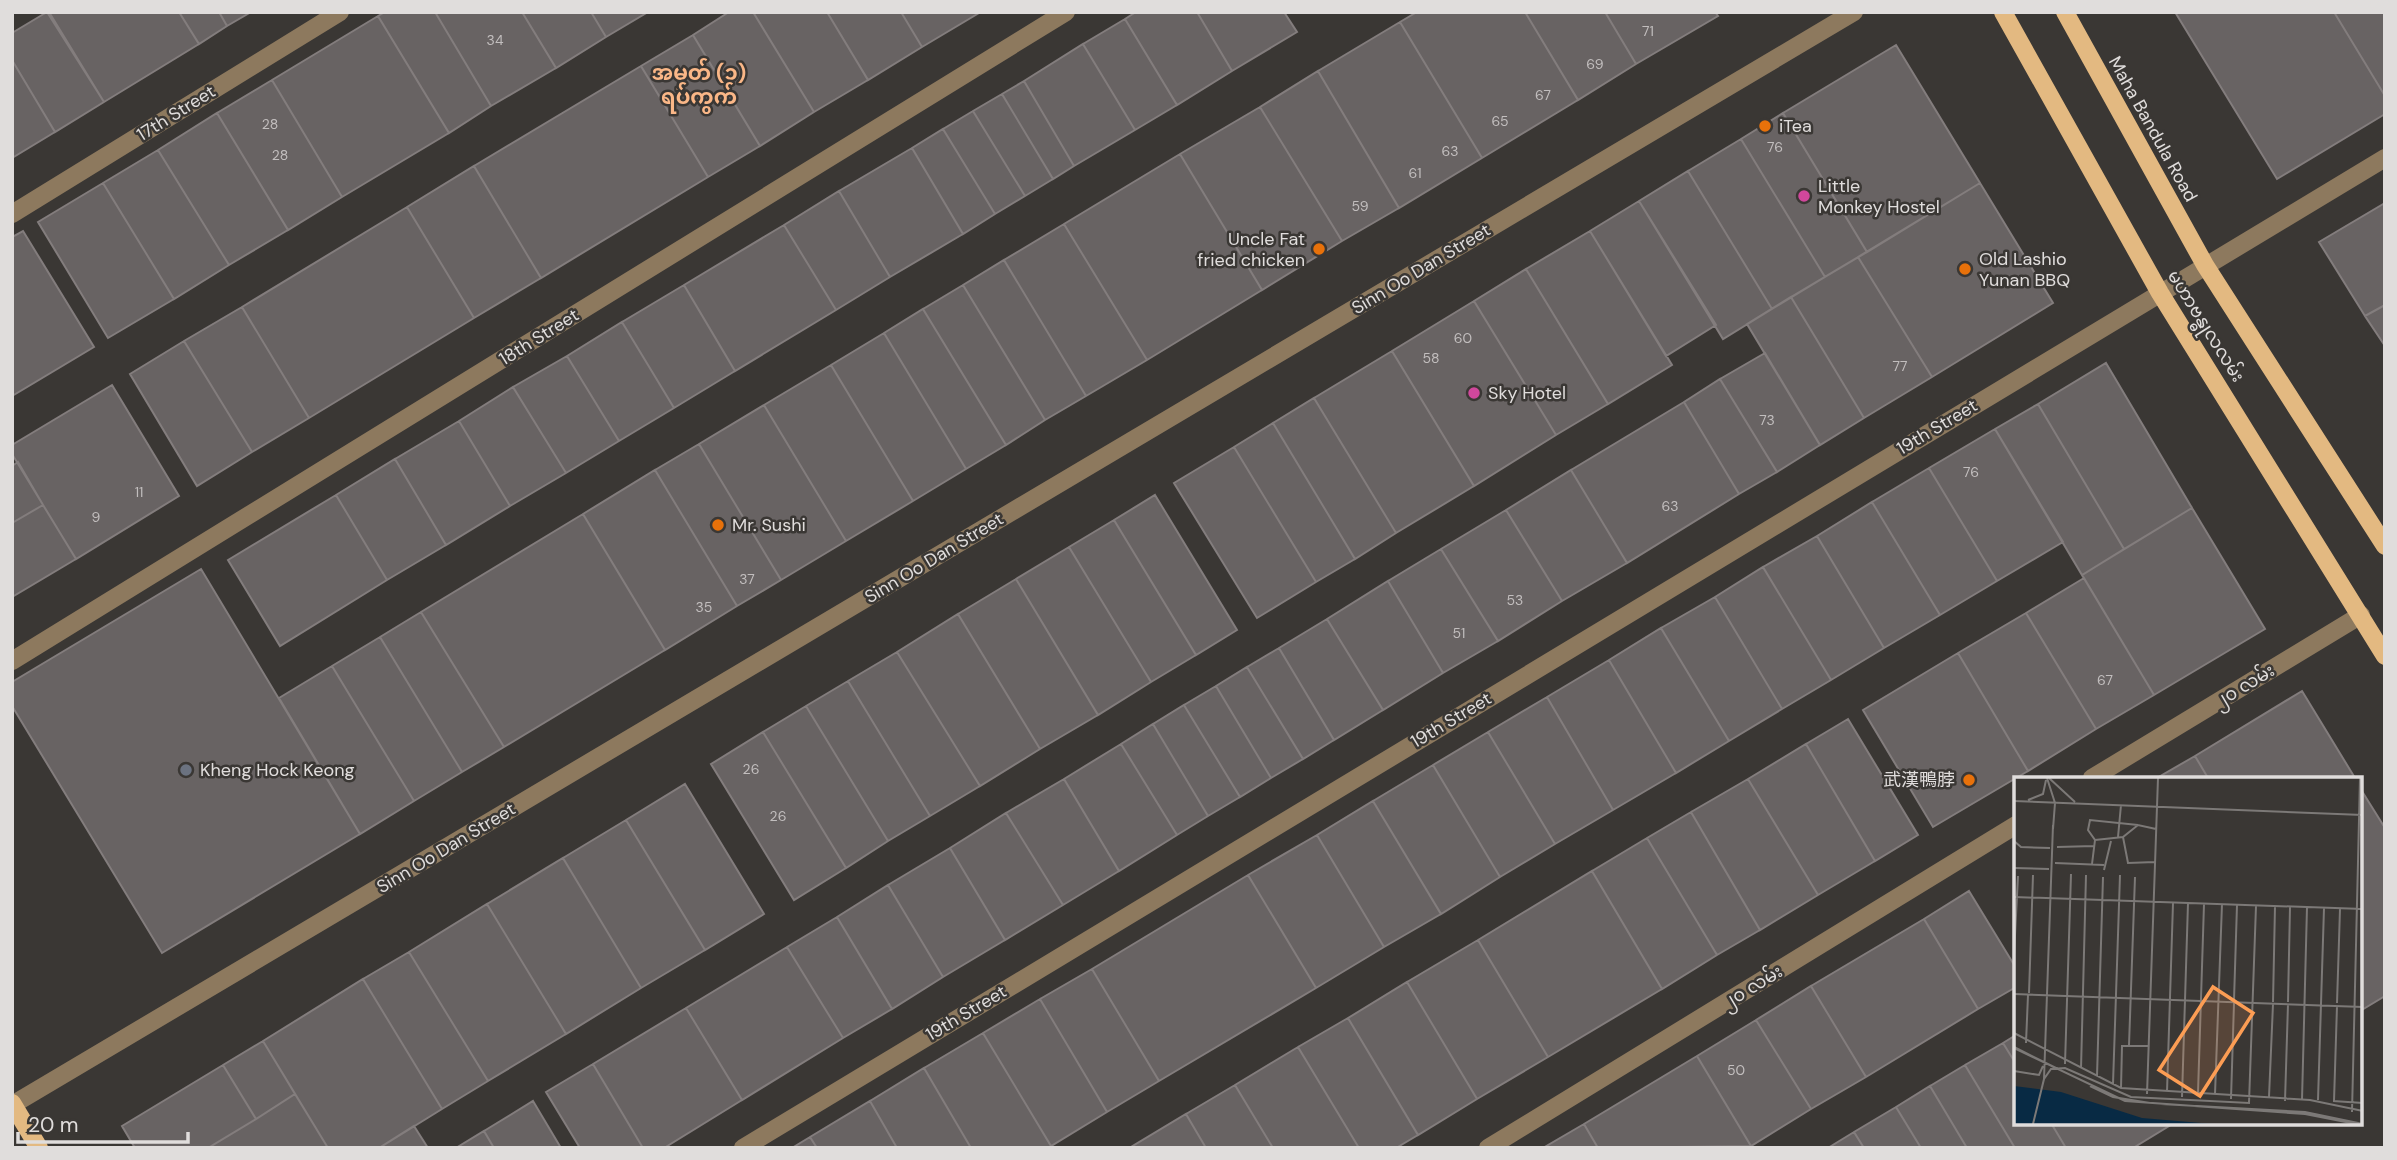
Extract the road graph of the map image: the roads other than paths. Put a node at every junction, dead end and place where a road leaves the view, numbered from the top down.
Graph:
1 (340, 12) edge
2 (1066, 12) edge
3 (1854, 12) edge
4 (2003, 12) edge
5 (2065, 12) edge
6 (2385, 158) edge
7 (12, 214) edge
8 (2205, 265) junction
9 (2160, 293) junction
10 (2385, 546) edge
11 (2361, 615) junction
12 (2385, 656) edge
13 (12, 661) edge
14 (2095, 777) edge
15 (2014, 826) edge
16 (13, 1104) edge
17 (39, 1148) edge
18 (743, 1148) edge
19 (1488, 1148) edge

1 - 7 street, 17th Street
2 - 13 street, 18th Street
3 - 16 street, Sinn Oo Dan Street
4 - 9 main road, မဟာဗန္ဓုလလမ်း
5 - 8 main road, Maha Bandula Road
6 - 8 street
8 - 9 street, 19th Street
8 - 10 main road, မဟာဗန္ဓုလလမ်း
9 - 11 main road, မဟာဗန္ဓုလလမ်း
9 - 18 street, 19th Street
11 - 12 main road, မဟာဗန္ဓုလလမ်း
11 - 14 street, ၂၀ လမ်း
15 - 19 street, ၂၀ လမ်း
16 - 17 main road

